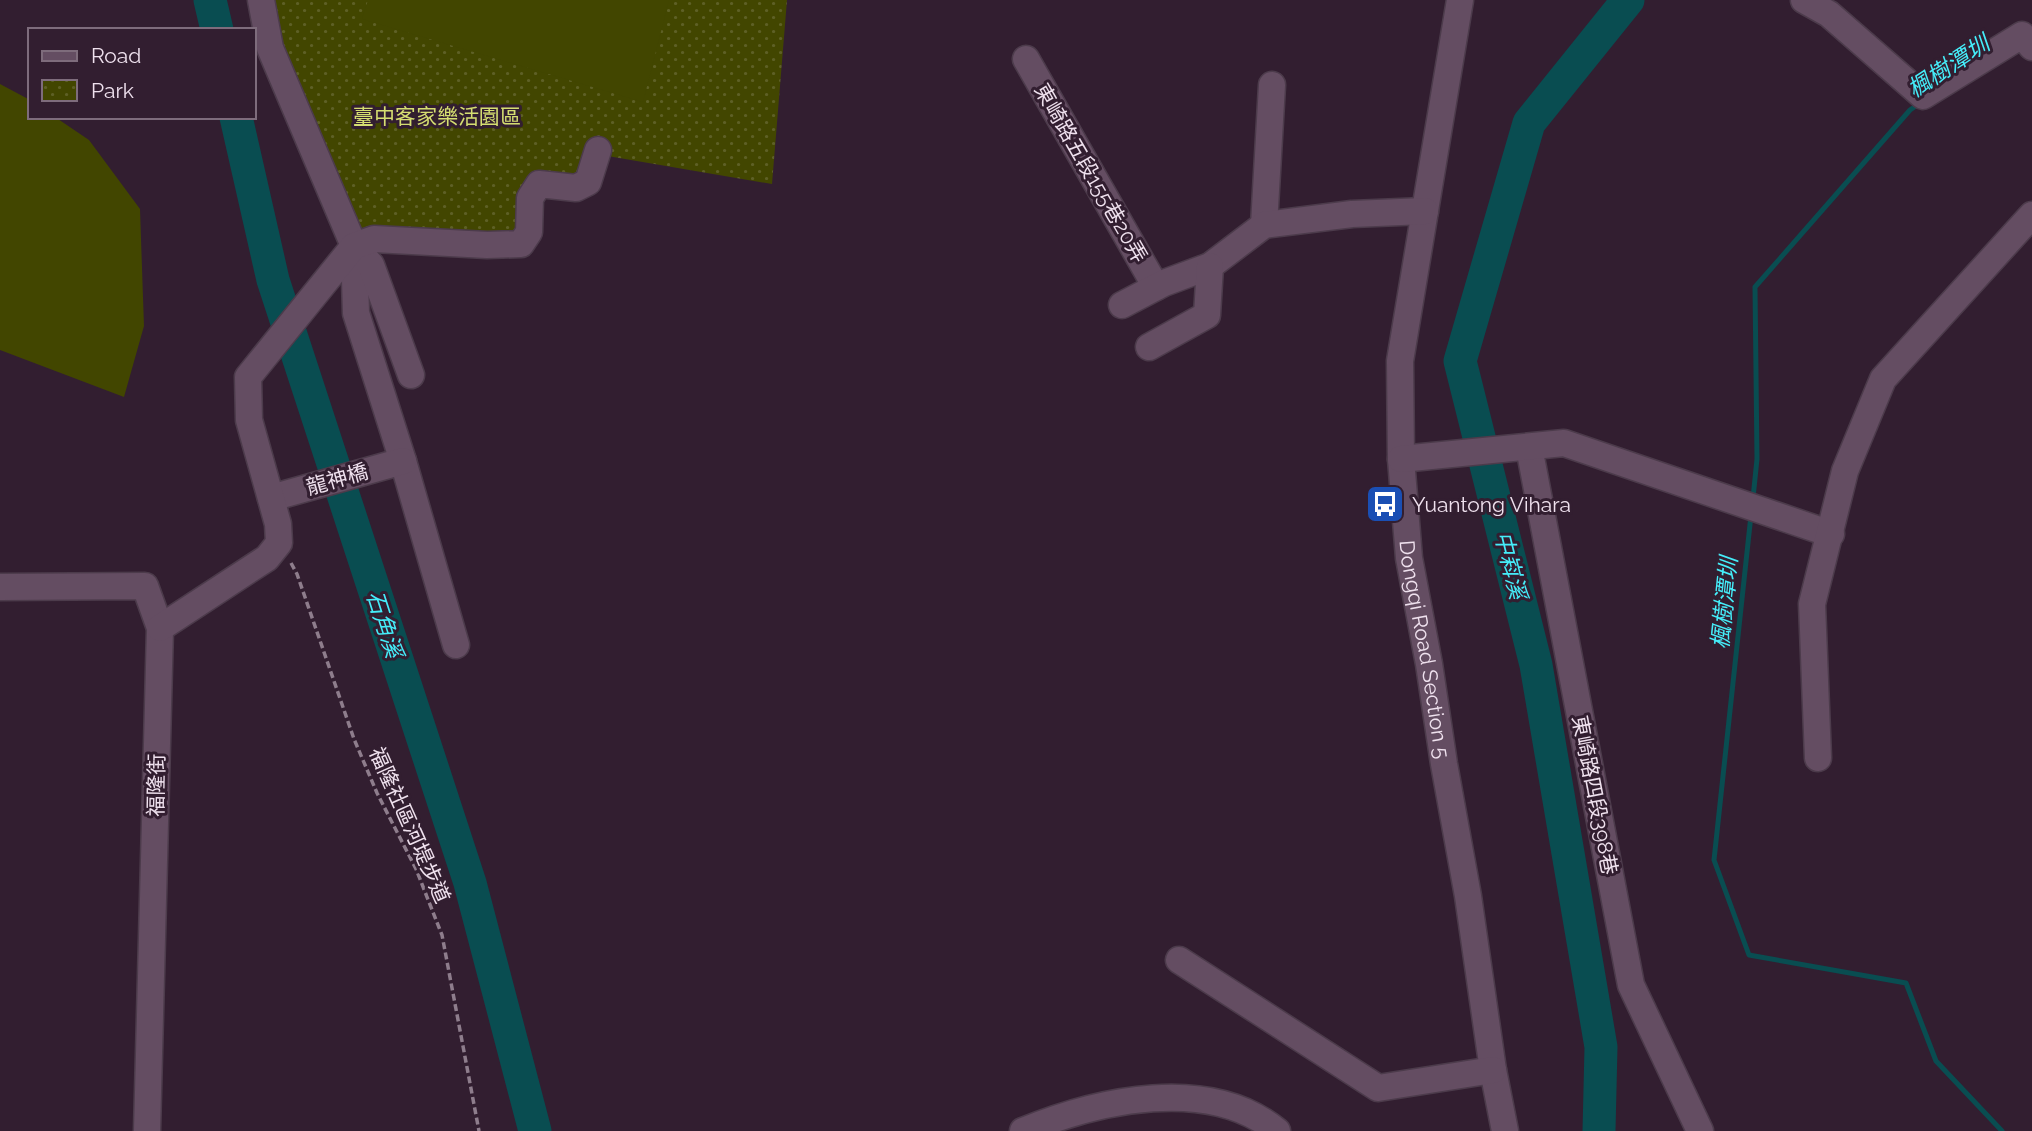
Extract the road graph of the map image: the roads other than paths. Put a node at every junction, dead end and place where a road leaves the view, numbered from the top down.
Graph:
1 (261, 0) edge
2 (1460, 0) edge
3 (1804, 0) edge
4 (2032, 47) edge
5 (1026, 59) dead end
6 (1272, 85) dead end
7 (598, 150) dead end
8 (1425, 211) junction
9 (2032, 215) edge
10 (1264, 225) junction
11 (354, 246) junction
12 (1210, 266) junction
13 (1156, 287) junction
14 (1122, 305) dead end
15 (1149, 347) dead end
16 (411, 375) dead end
17 (1530, 447) junction
18 (1401, 459) junction
19 (403, 461) junction
20 (271, 498) junction
21 (1831, 534) junction
22 (0, 587) edge
23 (160, 628) junction
24 (456, 645) dead end
25 (1818, 758) dead end
26 (1179, 960) dead end
27 (1493, 1070) junction
28 (147, 1131) edge
29 (1023, 1131) edge
30 (1278, 1131) edge
31 (1505, 1131) edge
32 (1700, 1131) edge

1 - 11 street
2 - 8 street, Dongqi Road Section 5
3 - 4 street
5 - 13 street, 東崎路五段155巷20弄
6 - 10 street
7 - 11 street
8 - 10 street
8 - 18 street, Dongqi Road Section 5
9 - 21 street
10 - 12 street
11 - 16 street
11 - 19 street
11 - 20 street
12 - 13 street
12 - 15 street
13 - 14 street
17 - 18 street
17 - 21 street
17 - 32 street, 東崎路四段398巷
18 - 27 street, Dongqi Road Section 5
19 - 20 street, 龍神橋
19 - 24 street
20 - 23 street
21 - 25 street
22 - 23 street, 福隆街
23 - 28 street, 福隆街
26 - 27 street
27 - 31 street, Dongqi Road Section 5
29 - 30 street

